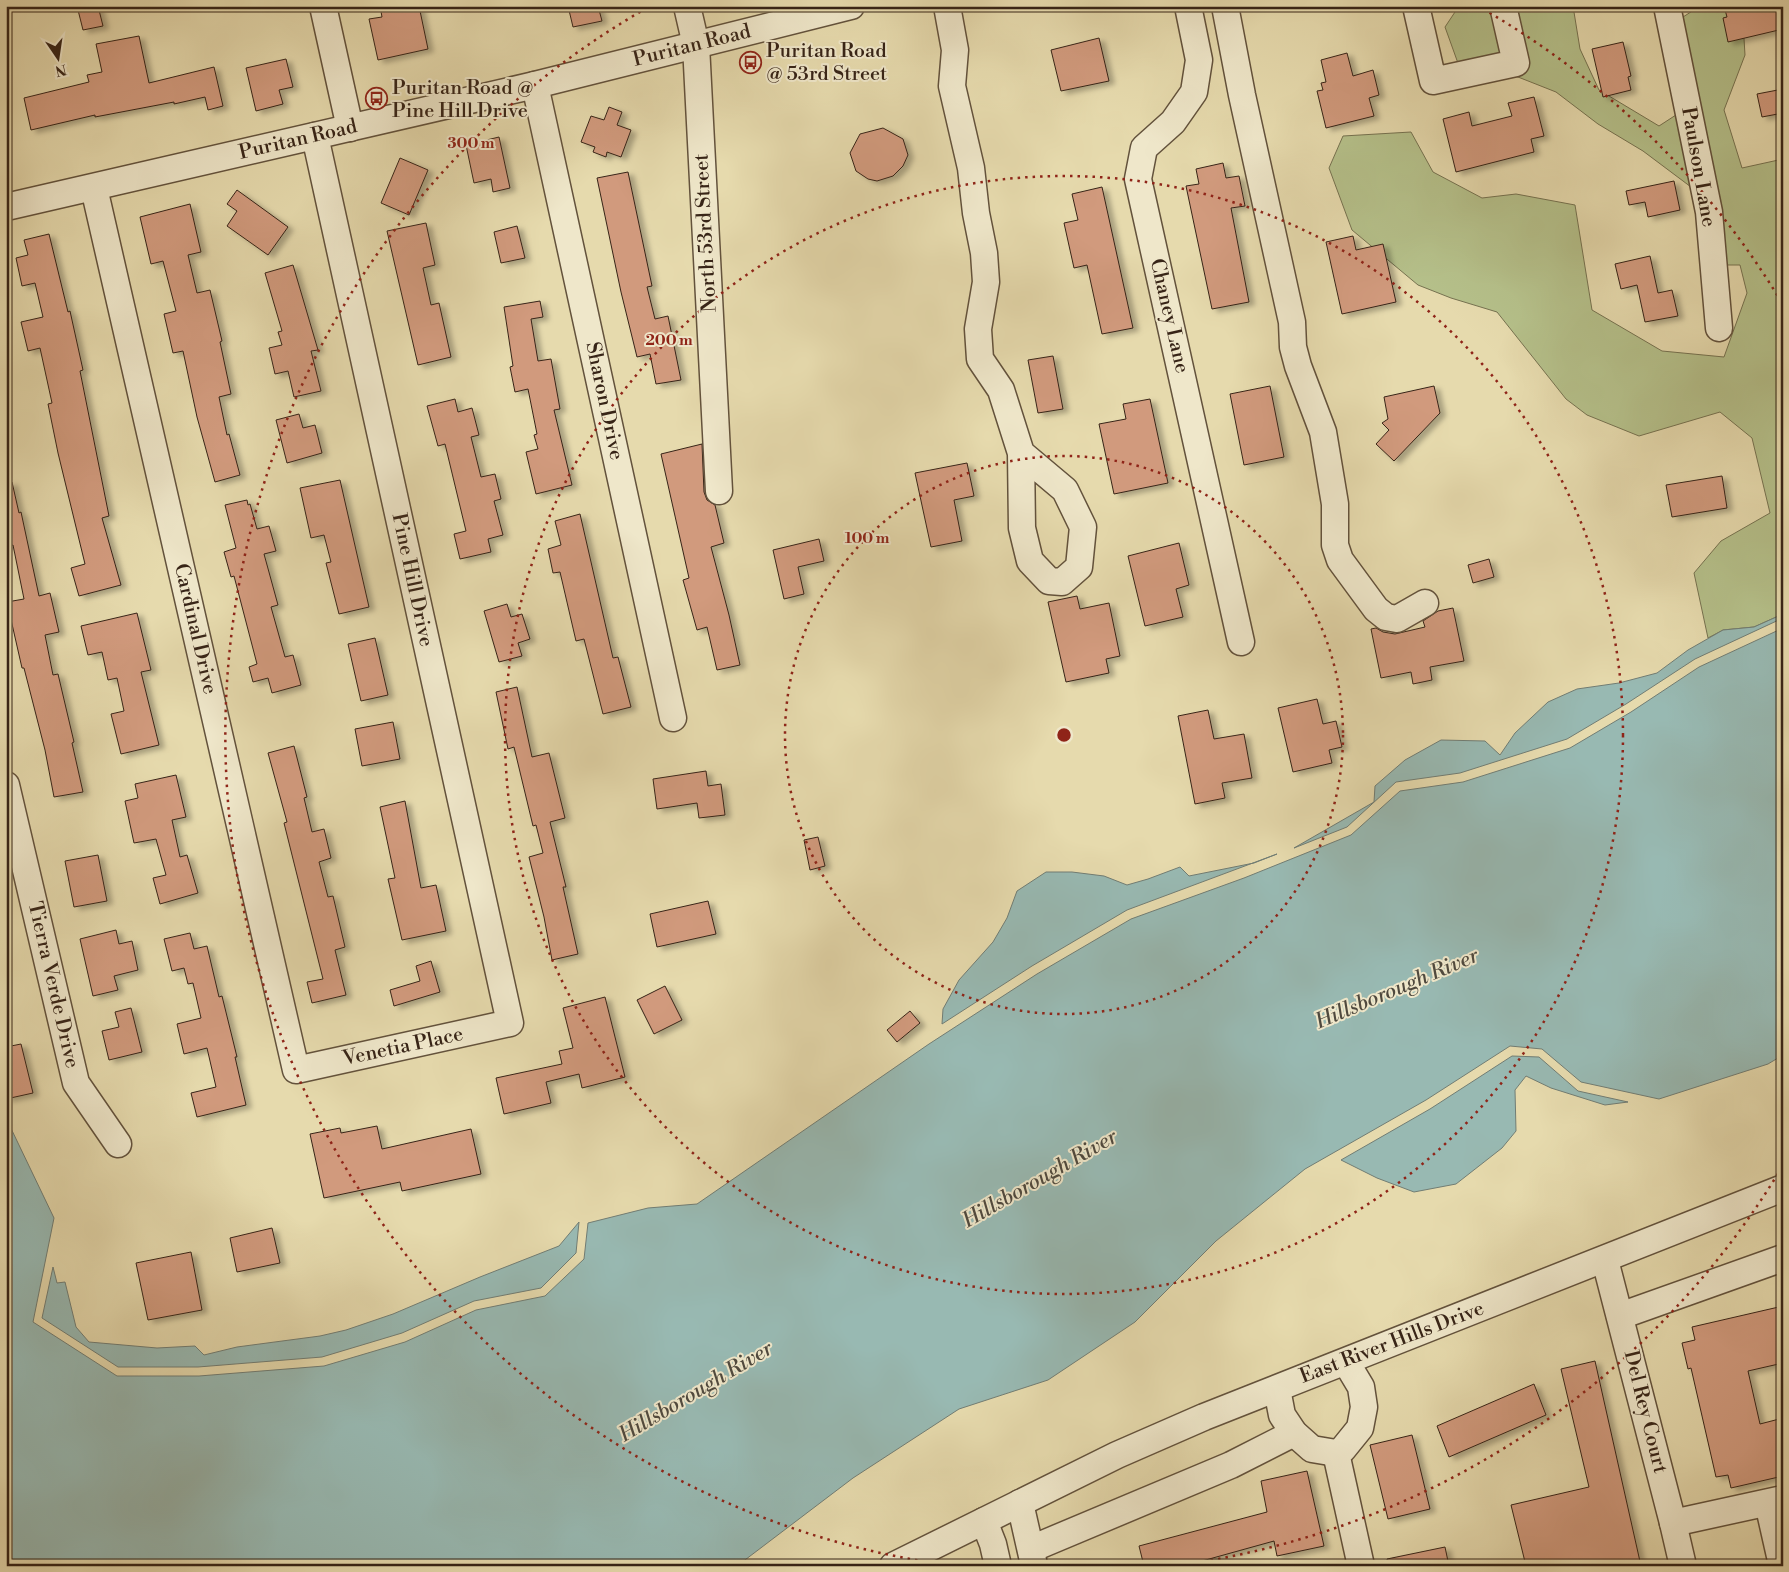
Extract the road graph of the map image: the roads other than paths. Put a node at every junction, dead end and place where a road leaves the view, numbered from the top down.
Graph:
1 (322, 6) edge
2 (688, 6) edge
3 (851, 6) edge
4 (947, 6) edge
5 (1188, 6) edge
6 (1225, 6) edge
7 (1416, 6) edge
8 (1503, 6) edge
9 (1667, 6) edge
10 (696, 45) junction
11 (535, 85) junction
12 (350, 128) junction
13 (315, 136) junction
14 (94, 188) junction
15 (6, 207) edge
16 (1719, 328) dead end
17 (1021, 453) dead end
18 (718, 491) dead end
19 (1425, 603) dead end
20 (1241, 642) dead end
21 (673, 718) dead end
22 (6, 785) edge
23 (510, 1023) joint
24 (296, 1070) joint
25 (118, 1144) dead end
26 (1783, 1188) edge
27 (1783, 1258) edge
28 (1605, 1260) junction
29 (1620, 1316) junction
30 (1346, 1362) junction
31 (1277, 1389) junction
32 (1294, 1433) junction
33 (1336, 1452) junction
34 (1775, 1501) edge
35 (1003, 1511) junction
36 (1673, 1523) junction
37 (1033, 1558) edge
38 (1782, 1565) edge
39 (893, 1566) edge
40 (998, 1566) edge
41 (1361, 1566) edge
42 (1683, 1566) edge
43 (1778, 1566) edge

1 - 12 street
2 - 10 street, North 53rd Street
3 - 10 street, Puritan Road
4 - 17 street
5 - 20 street, Chaney Lane
6 - 19 street
7 - 8 street
9 - 16 street, Paulson Lane
10 - 11 street, Puritan Road
10 - 18 street, North 53rd Street
11 - 12 street, Puritan Road
11 - 21 street, Sharon Drive
12 - 13 street, Puritan Road
13 - 14 street, Puritan Road
13 - 23 street, Pine Hill Drive
14 - 15 street, Puritan Road
14 - 24 street, Cardinal Drive
22 - 25 street, Tierra Verde Drive
23 - 24 street, Venetia Place
26 - 28 street, East River Hills Drive
27 - 29 street
28 - 29 street, Del Rey Court
28 - 30 street, East River Hills Drive
29 - 36 street, Del Rey Court
30 - 31 street, East River Hills Drive
30 - 33 street
31 - 32 street
31 - 35 street, East River Hills Drive
32 - 33 street
32 - 37 street
33 - 41 street
34 - 36 street
34 - 38 street
35 - 37 street
35 - 39 street, East River Hills Drive
35 - 40 street
36 - 42 street, Del Rey Court
38 - 43 street

